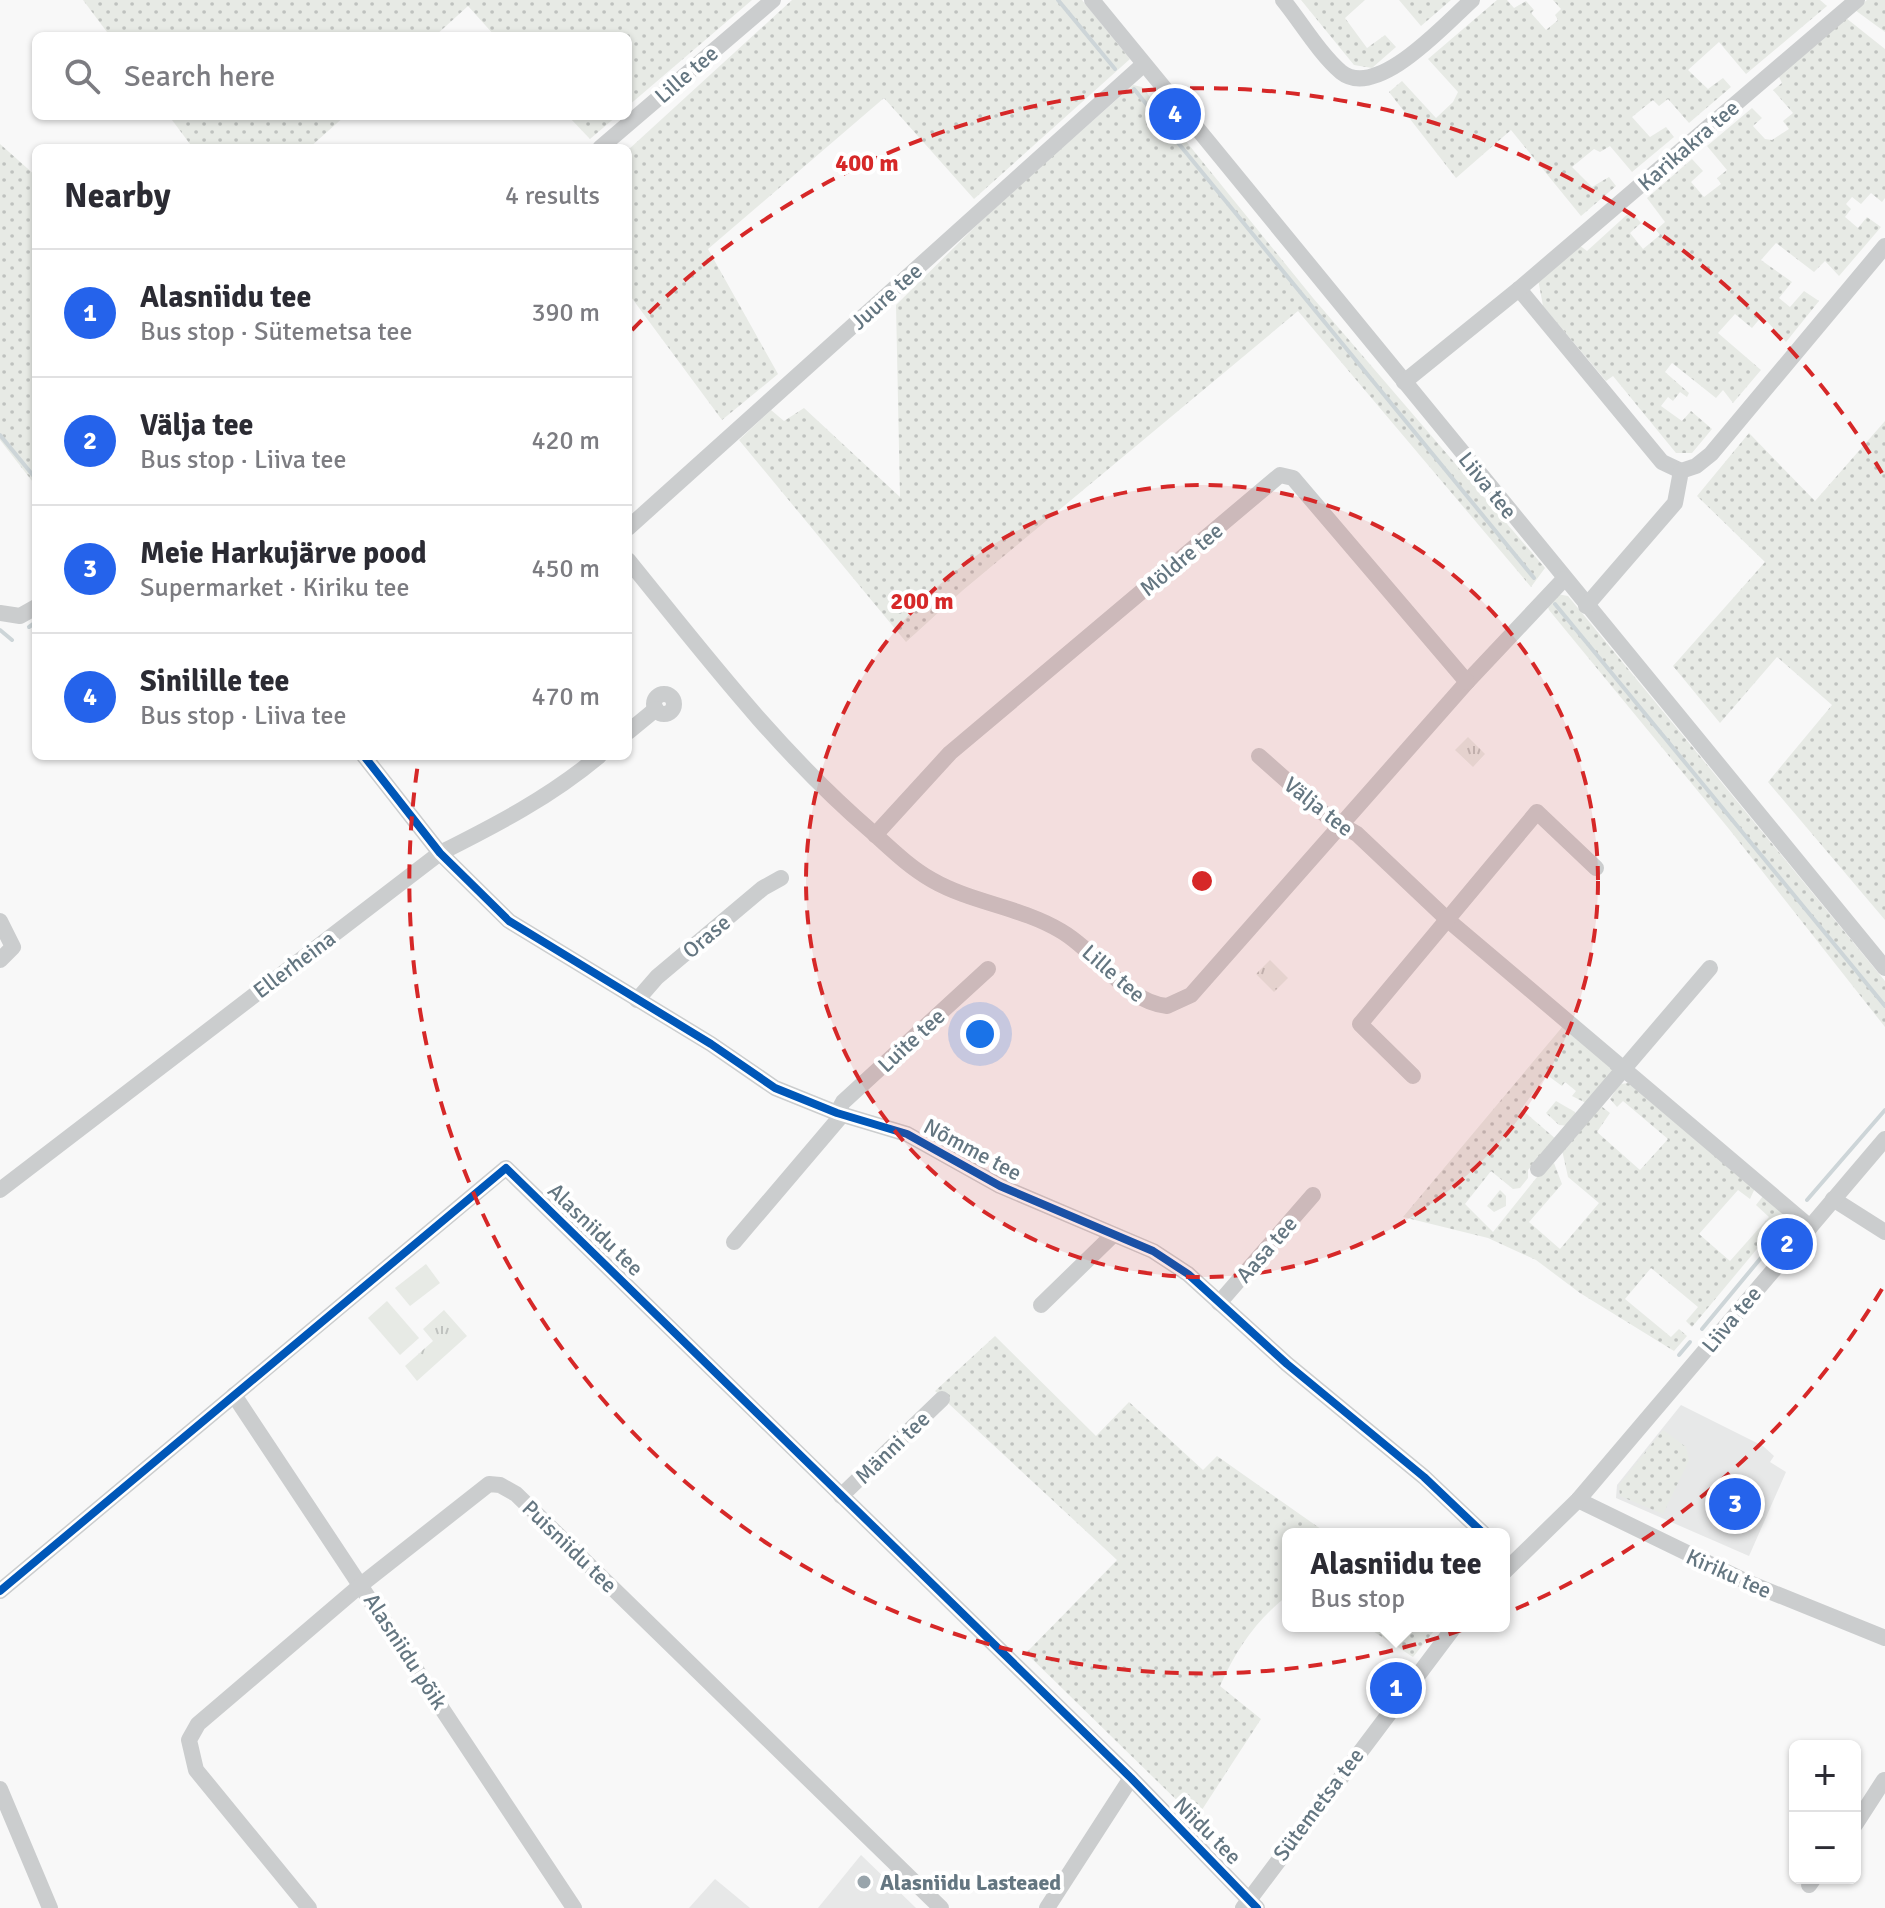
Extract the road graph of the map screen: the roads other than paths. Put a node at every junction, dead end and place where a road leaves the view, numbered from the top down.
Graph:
1 (773, 0) edge
2 (1092, 0) edge
3 (1283, 0) edge
4 (1472, 0) edge
5 (1857, 0) edge
6 (1144, 64) junction
7 (605, 144) edge
8 (1885, 246) edge
9 (1519, 289) junction
10 (1404, 382) junction
11 (1681, 471) junction
12 (632, 524) edge
13 (632, 565) edge
14 (1564, 579) junction
15 (1586, 606) junction
16 (32, 609) edge
17 (0, 613) edge
18 (1467, 682) junction
19 (656, 709) dead end
20 (632, 729) edge
21 (1259, 756) dead end
22 (367, 760) edge
23 (594, 760) edge
24 (1342, 825) junction
25 (875, 835) junction
26 (440, 853) junction
27 (1596, 868) dead end
28 (781, 878) dead end
29 (0, 921) edge
30 (1449, 921) junction
31 (0, 960) edge
32 (1710, 968) dead end
33 (1885, 968) edge
34 (988, 969) dead end
35 (637, 1000) junction
36 (1623, 1071) junction
37 (1413, 1076) dead end
38 (840, 1114) junction
39 (1885, 1139) edge
40 (1538, 1169) dead end
41 (0, 1190) edge
42 (1313, 1195) dead end
43 (1833, 1199) junction
44 (1810, 1227) junction
45 (1885, 1232) edge
46 (1113, 1235) junction
47 (734, 1242) dead end
48 (1219, 1303) junction
49 (1041, 1305) dead end
50 (234, 1395) junction
51 (942, 1399) dead end
52 (841, 1496) junction
53 (1578, 1500) junction
54 (1478, 1528) edge
55 (1510, 1560) edge
56 (362, 1584) junction
57 (0, 1591) edge
58 (1451, 1632) edge
59 (1885, 1638) edge
60 (1131, 1778) junction
61 (1885, 1779) edge
62 (0, 1789) edge
63 (1861, 1816) edge
64 (1250, 1904) edge
65 (50, 1908) edge
66 (309, 1908) edge
67 (574, 1908) edge
68 (941, 1908) edge
69 (1047, 1908) edge

1 - 7 street, Lille tee
2 - 6 street, Liiva tee
3 - 4 street
5 - 9 street, Karikakra tee
6 - 10 street, Liiva tee
6 - 12 street, Juure tee
8 - 11 street
9 - 10 street, Karikakra tee
9 - 11 street
10 - 14 street, Liiva tee
11 - 15 street
13 - 25 street, Lille tee
14 - 15 street, Liiva tee
14 - 18 street, Lille tee
15 - 33 street, Liiva tee
16 - 17 street
18 - 24 street, Lille tee
18 - 25 street, Möldre tee
19 - 20 street
21 - 24 street, Välja tee
22 - 26 street, Nõmme tee
23 - 26 street, Ellerheina
24 - 25 street, Lille tee
24 - 30 street, Välja tee
26 - 35 street, Nõmme tee
26 - 41 street, Ellerheina
27 - 30 street
28 - 35 street, Orase
29 - 31 street
30 - 36 street, Välja tee
30 - 37 street
32 - 36 street
34 - 38 street, Luite tee
35 - 38 street, Nõmme tee
36 - 40 street
36 - 44 street, Välja tee
38 - 46 street, Nõmme tee
38 - 47 street
39 - 43 street, Liiva tee
42 - 48 street, Aasa tee
43 - 44 street, Liiva tee
43 - 45 street
44 - 53 street, Liiva tee
46 - 48 street, Nõmme tee
46 - 49 street
48 - 54 street, Nõmme tee
50 - 52 street, Alasniidu tee
50 - 56 street, Alasniidu põik
50 - 57 street, Alasniidu tee
51 - 52 street, Männi tee
52 - 60 street, Alasniidu tee
53 - 55 street
53 - 59 street, Kiriku tee
56 - 66 street, Puisniidu tee
56 - 67 street, Alasniidu põik
56 - 68 street, Puisniidu tee
58 - 64 street, Sütemetsa tee
60 - 64 street, Niidu tee
60 - 69 street
61 - 63 street
62 - 65 street

